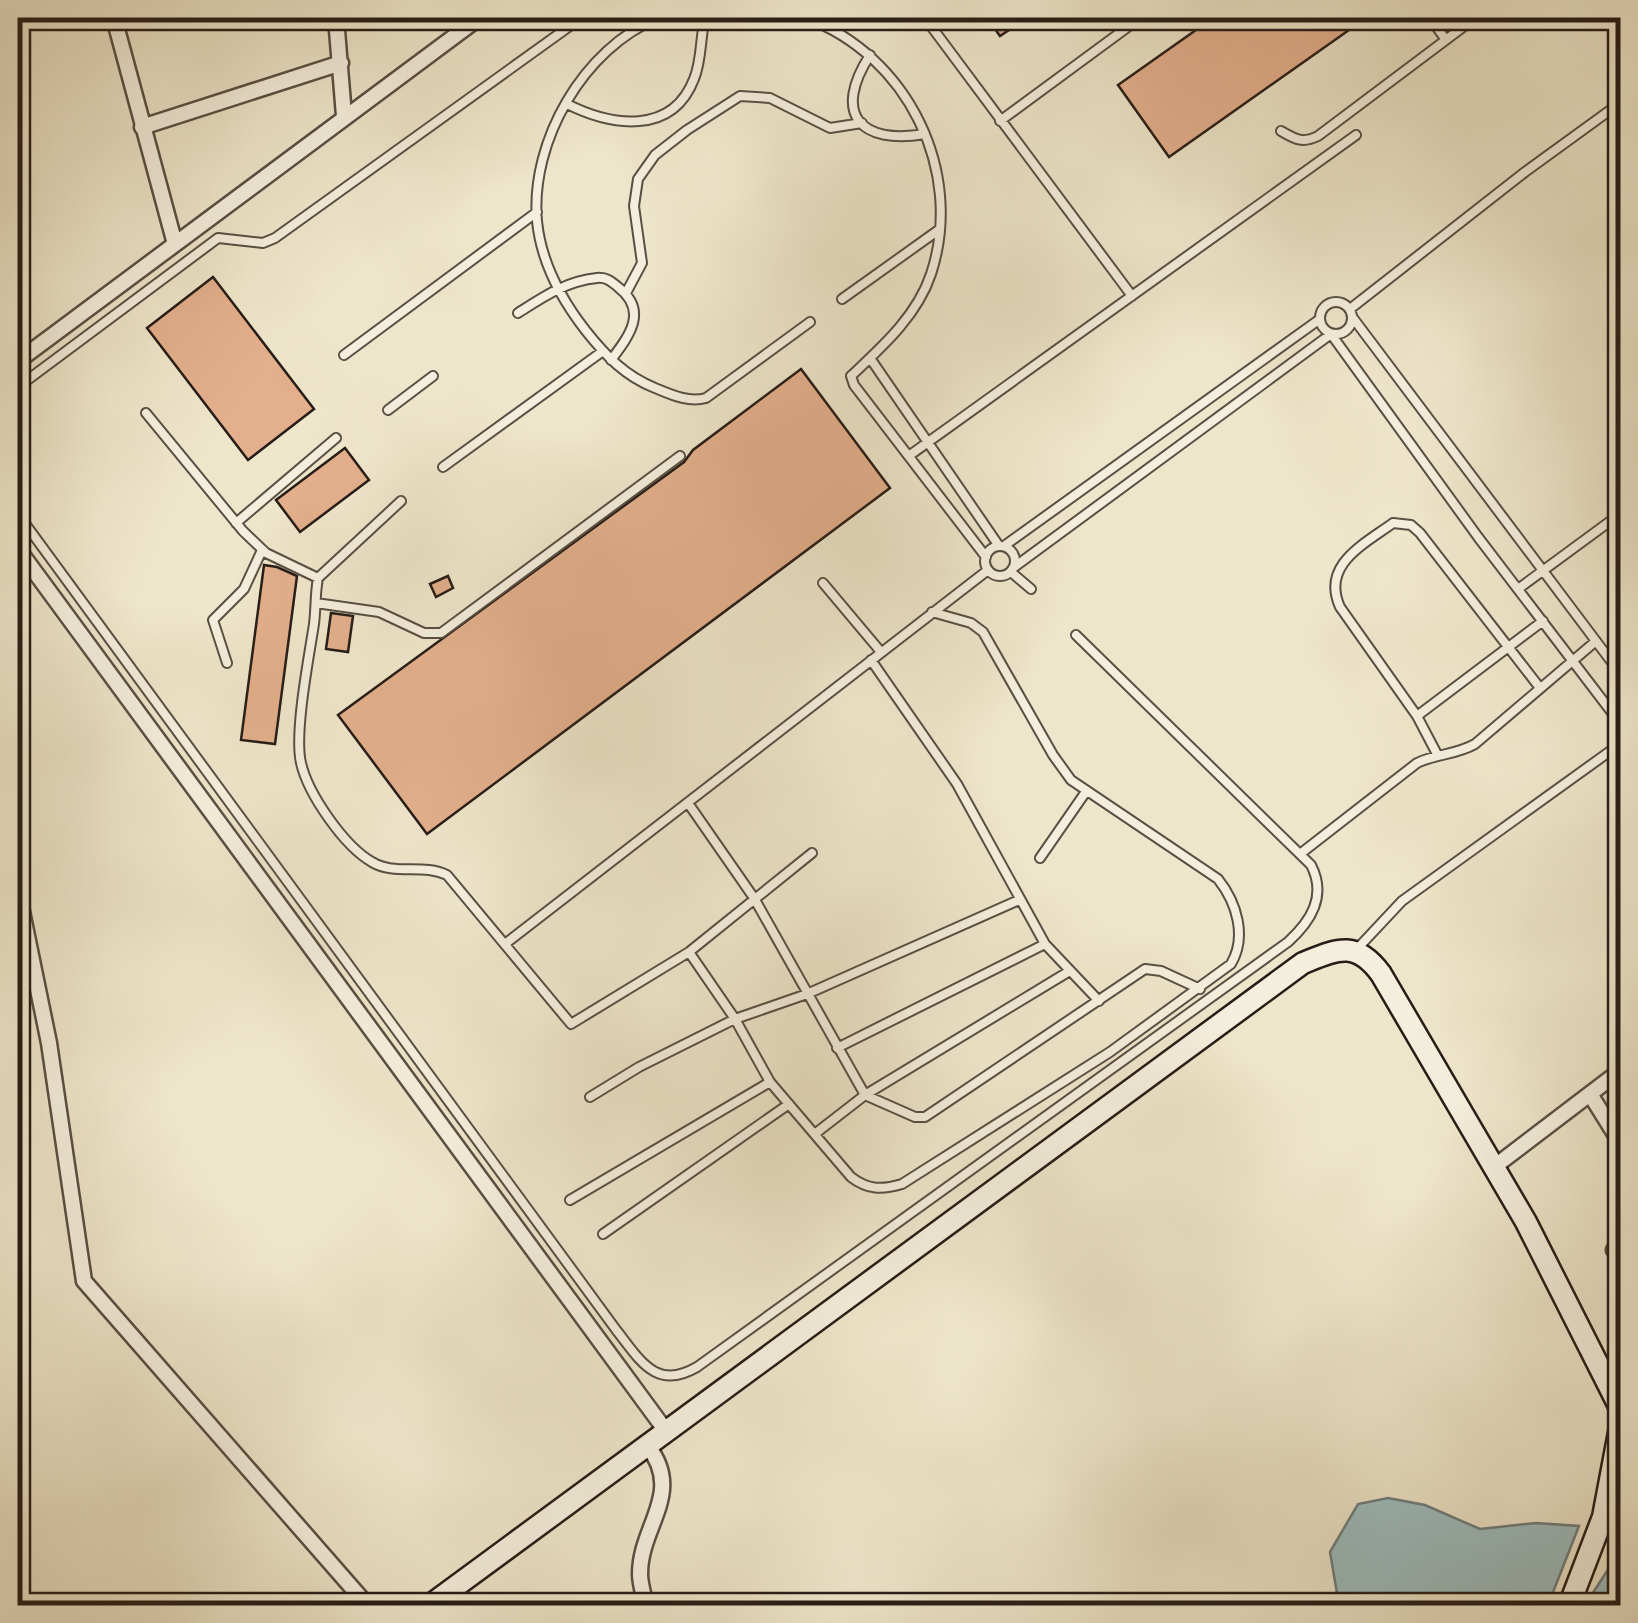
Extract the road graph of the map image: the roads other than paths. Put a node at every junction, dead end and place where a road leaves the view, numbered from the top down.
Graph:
1 (114, 18) edge
2 (336, 18) edge
3 (478, 18) edge
4 (581, 18) edge
5 (658, 18) edge
6 (705, 18) edge
7 (806, 18) edge
8 (925, 18) edge
9 (1140, 18) edge
10 (1430, 18) edge
11 (1476, 18) edge
12 (1446, 40) junction
13 (870, 55) junction
14 (341, 63) junction
15 (1620, 103) edge
16 (566, 104) junction
17 (674, 110) junction
18 (344, 116) junction
19 (1000, 121) junction
20 (862, 123) junction
21 (142, 127) junction
22 (688, 130) junction
23 (1281, 131) dead end
24 (926, 134) junction
25 (1356, 135) dead end
26 (538, 212) junction
27 (940, 229) junction
28 (175, 244) junction
29 (558, 288) junction
30 (626, 293) junction
31 (1132, 296) junction
32 (842, 299) dead end
33 (518, 313) dead end
34 (1352, 314) junction
35 (1320, 319) junction
36 (810, 322) dead end
37 (1331, 334) junction
38 (603, 352) junction
39 (344, 356) dead end
40 (870, 358) junction
41 (610, 360) junction
42 (18, 361) edge
43 (433, 376) dead end
44 (18, 387) edge
45 (388, 410) dead end
46 (146, 413) dead end
47 (336, 438) dead end
48 (927, 442) junction
49 (910, 455) junction
50 (680, 456) dead end
51 (443, 468) dead end
52 (401, 501) dead end
53 (18, 514) edge
54 (1620, 514) edge
55 (236, 523) junction
56 (1002, 546) junction
57 (18, 549) edge
58 (262, 550) junction
59 (986, 557) junction
60 (988, 570) junction
61 (1012, 570) junction
62 (1542, 571) junction
63 (318, 578) junction
64 (823, 583) dead end
65 (1031, 589) dead end
66 (1518, 589) junction
67 (316, 603) junction
68 (932, 612) junction
69 (1543, 621) junction
70 (1076, 634) dead end
71 (1596, 641) junction
72 (1507, 650) junction
73 (881, 652) junction
74 (871, 660) junction
75 (1573, 660) junction
76 (227, 663) dead end
77 (1620, 673) edge
78 (1540, 688) junction
79 (1417, 716) junction
80 (1620, 723) edge
81 (1620, 744) edge
82 (1438, 756) junction
83 (1085, 793) junction
84 (688, 802) junction
85 (812, 853) dead end
86 (1300, 854) junction
87 (1040, 858) dead end
88 (18, 892) edge
89 (754, 898) junction
90 (1019, 900) junction
91 (505, 944) junction
92 (1045, 944) junction
93 (1356, 950) junction
94 (689, 952) junction
95 (1068, 972) junction
96 (1200, 989) junction
97 (807, 994) junction
98 (1099, 1001) junction
99 (735, 1020) junction
100 (837, 1048) junction
101 (1620, 1071) edge
102 (770, 1082) junction
103 (1590, 1094) junction
104 (865, 1095) junction
105 (590, 1097) dead end
106 (789, 1104) junction
107 (816, 1133) junction
108 (1620, 1142) edge
109 (1494, 1168) junction
110 (570, 1200) dead end
111 (603, 1234) dead end
112 (1620, 1408) edge
113 (1620, 1427) edge
114 (666, 1431) junction
115 (648, 1445) junction
116 (1610, 1509) edge
117 (368, 1606) edge
118 (429, 1606) edge
119 (646, 1606) edge
120 (1568, 1606) edge

1 - 21 street
2 - 14 street
3 - 18 street
4 - 44 lane
5 - 16 lane
6 - 17 lane
7 - 13 lane
8 - 19 lane
9 - 19 lane
10 - 12 lane
11 - 12 lane
12 - 23 lane
13 - 20 lane
13 - 24 lane
14 - 18 street
14 - 21 street
15 - 34 lane
16 - 17 lane
16 - 26 lane
17 - 22 lane
18 - 28 street
19 - 31 lane
20 - 22 lane
20 - 24 lane
21 - 28 street
22 - 30 lane
24 - 27 lane
25 - 31 lane
26 - 29 lane
26 - 39 lane
27 - 32 lane
27 - 40 lane
28 - 42 street
29 - 30 lane
29 - 33 lane
29 - 38 lane
30 - 41 lane
31 - 48 lane
34 - 35 lane
34 - 37 lane
34 - 62 lane
35 - 37 lane
35 - 56 lane
36 - 41 lane
37 - 61 lane
37 - 66 lane
38 - 41 lane
38 - 51 lane
40 - 48 lane
40 - 49 lane
43 - 45 lane
46 - 55 lane
47 - 55 lane
48 - 49 lane
48 - 56 lane
49 - 59 lane
50 - 67 lane
52 - 63 lane
53 - 86 lane
54 - 62 lane
55 - 58 lane
56 - 59 lane
56 - 61 lane
57 - 114 street
58 - 63 lane
58 - 76 lane
59 - 60 lane
60 - 61 lane
60 - 68 lane
61 - 65 lane
62 - 66 lane
62 - 71 lane
63 - 67 lane
64 - 73 lane
66 - 69 lane
67 - 91 lane
68 - 73 lane
68 - 83 lane
69 - 72 lane
69 - 75 lane
70 - 86 lane
71 - 75 lane
71 - 77 lane
72 - 78 lane
72 - 79 lane
72 - 79 lane
73 - 74 lane
74 - 84 lane
74 - 90 lane
75 - 78 lane
75 - 80 lane
78 - 82 lane
79 - 82 lane
81 - 93 lane
82 - 86 lane
83 - 87 lane
83 - 96 lane
84 - 89 lane
84 - 91 lane
85 - 89 lane
88 - 117 street
89 - 94 lane
89 - 97 lane
90 - 92 lane
90 - 97 lane
91 - 94 lane
92 - 95 lane
92 - 100 lane
93 - 109 street
93 - 114 street
94 - 99 lane
95 - 98 lane
95 - 104 lane
96 - 98 lane
96 - 107 lane
97 - 99 lane
97 - 100 lane
98 - 104 lane
99 - 102 lane
99 - 105 lane
100 - 104 lane
101 - 103 street
102 - 106 lane
102 - 110 lane
103 - 108 street
103 - 109 street
104 - 107 lane
106 - 107 lane
106 - 111 lane
109 - 112 street
113 - 116 street
114 - 115 street
115 - 118 street
115 - 119 street
116 - 120 street

